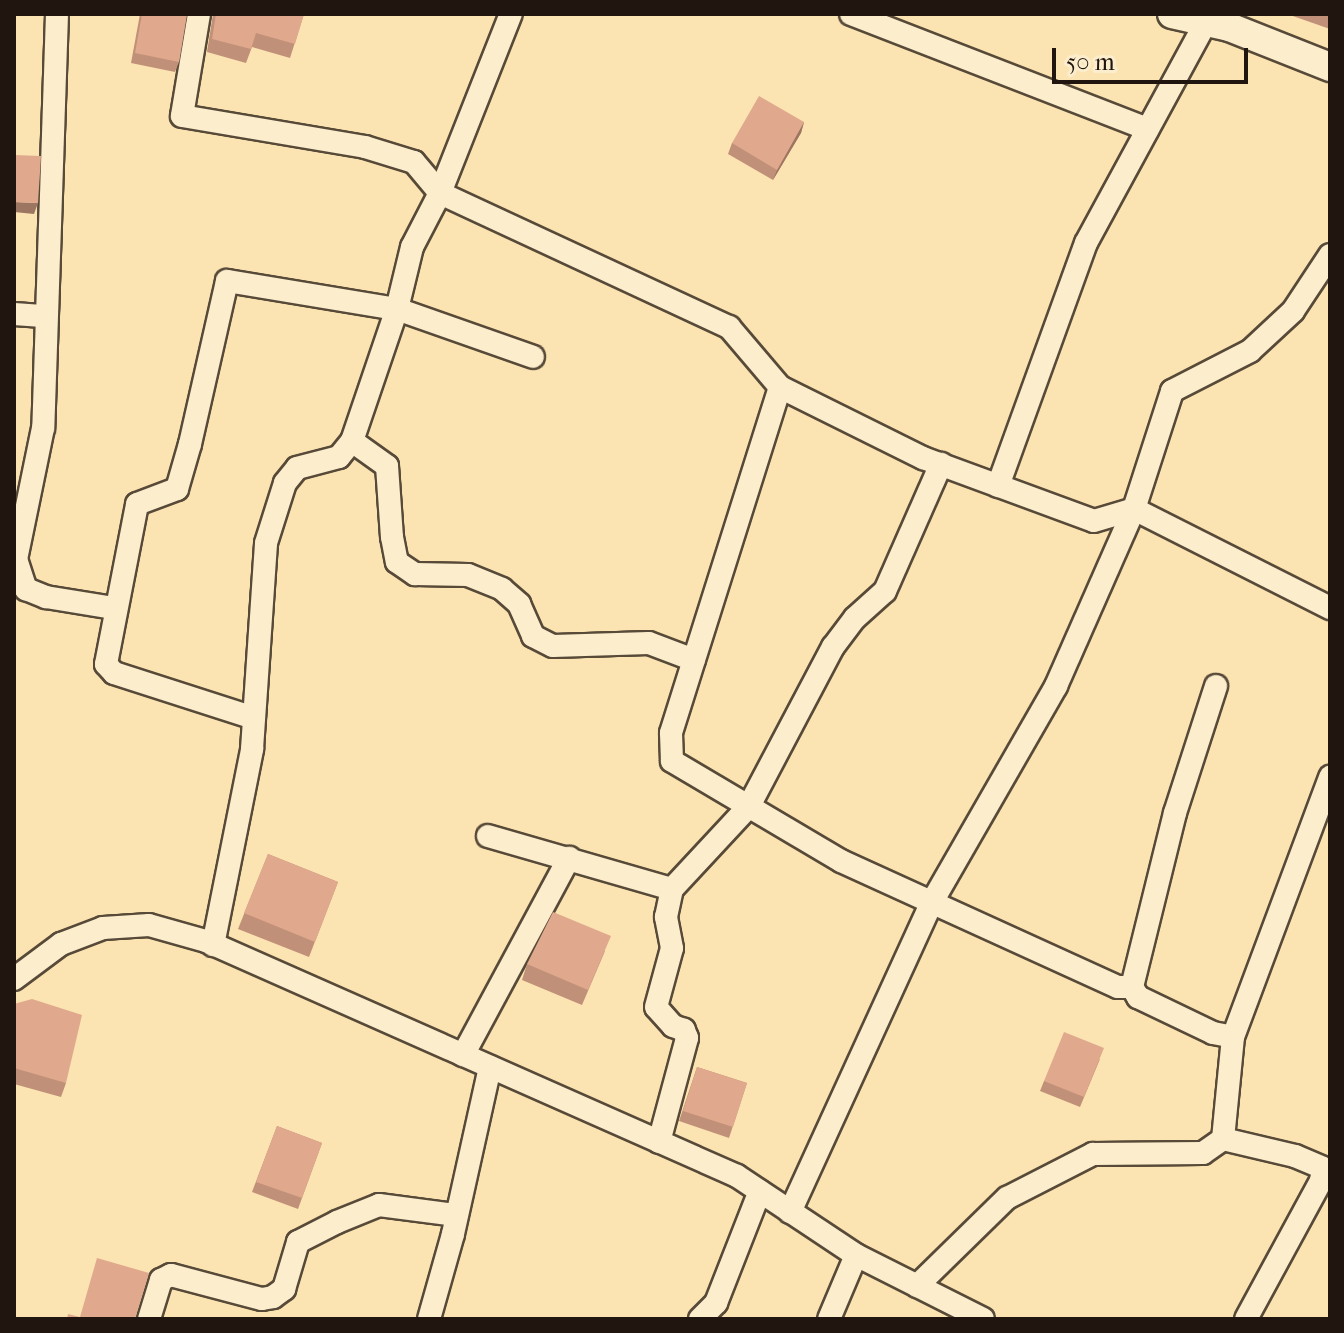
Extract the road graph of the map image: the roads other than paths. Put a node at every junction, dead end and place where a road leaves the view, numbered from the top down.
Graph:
1 (57, 14) edge
2 (199, 14) edge
3 (511, 14) edge
4 (851, 14) edge
5 (1172, 14) edge
6 (1223, 21) edge
7 (1330, 67) edge
8 (1148, 129) junction
9 (440, 193) junction
10 (1330, 255) edge
11 (397, 309) junction
12 (14, 314) edge
13 (46, 316) junction
14 (533, 357) dead end
15 (780, 387) junction
16 (352, 441) junction
17 (941, 464) junction
18 (998, 486) junction
19 (1134, 509) junction
20 (1330, 607) edge
21 (114, 608) junction
22 (694, 660) junction
23 (1216, 686) dead end
24 (254, 718) junction
25 (1330, 777) edge
26 (749, 806) junction
27 (488, 836) dead end
28 (569, 858) junction
29 (672, 889) junction
30 (932, 902) junction
31 (213, 945) junction
32 (14, 979) edge
33 (1132, 987) junction
34 (1233, 1037) junction
35 (463, 1055) junction
36 (490, 1067) junction
37 (1223, 1139) junction
38 (659, 1142) junction
39 (1326, 1166) edge
40 (760, 1191) junction
41 (790, 1212) junction
42 (456, 1215) junction
43 (856, 1255) junction
44 (917, 1286) junction
45 (149, 1319) edge
46 (429, 1319) edge
47 (700, 1319) edge
48 (829, 1319) edge
49 (983, 1319) edge
50 (1246, 1319) edge

1 - 13 street
2 - 9 street
3 - 9 street
4 - 8 street
5 - 6 street
6 - 7 street
6 - 8 street
8 - 18 street
9 - 11 street
9 - 15 street
10 - 19 street
11 - 14 street
11 - 16 street
11 - 21 street
12 - 13 street
13 - 21 street
15 - 17 street
15 - 22 street
16 - 22 street
16 - 24 street
17 - 18 street
17 - 26 street
18 - 19 street
19 - 20 street
19 - 30 street
21 - 24 street
22 - 26 street
23 - 33 street
24 - 31 street
25 - 34 street
26 - 29 street
26 - 30 street
27 - 28 street
28 - 29 street
28 - 35 street
29 - 38 street
30 - 33 street
30 - 41 street
31 - 32 street
31 - 35 street
33 - 34 street
34 - 37 street
35 - 36 street
36 - 38 street
36 - 42 street
37 - 39 street
37 - 44 street
38 - 40 street
39 - 50 street
40 - 41 street
40 - 47 street
41 - 43 street
42 - 45 street
42 - 46 street
43 - 44 street
43 - 48 street
44 - 49 street

